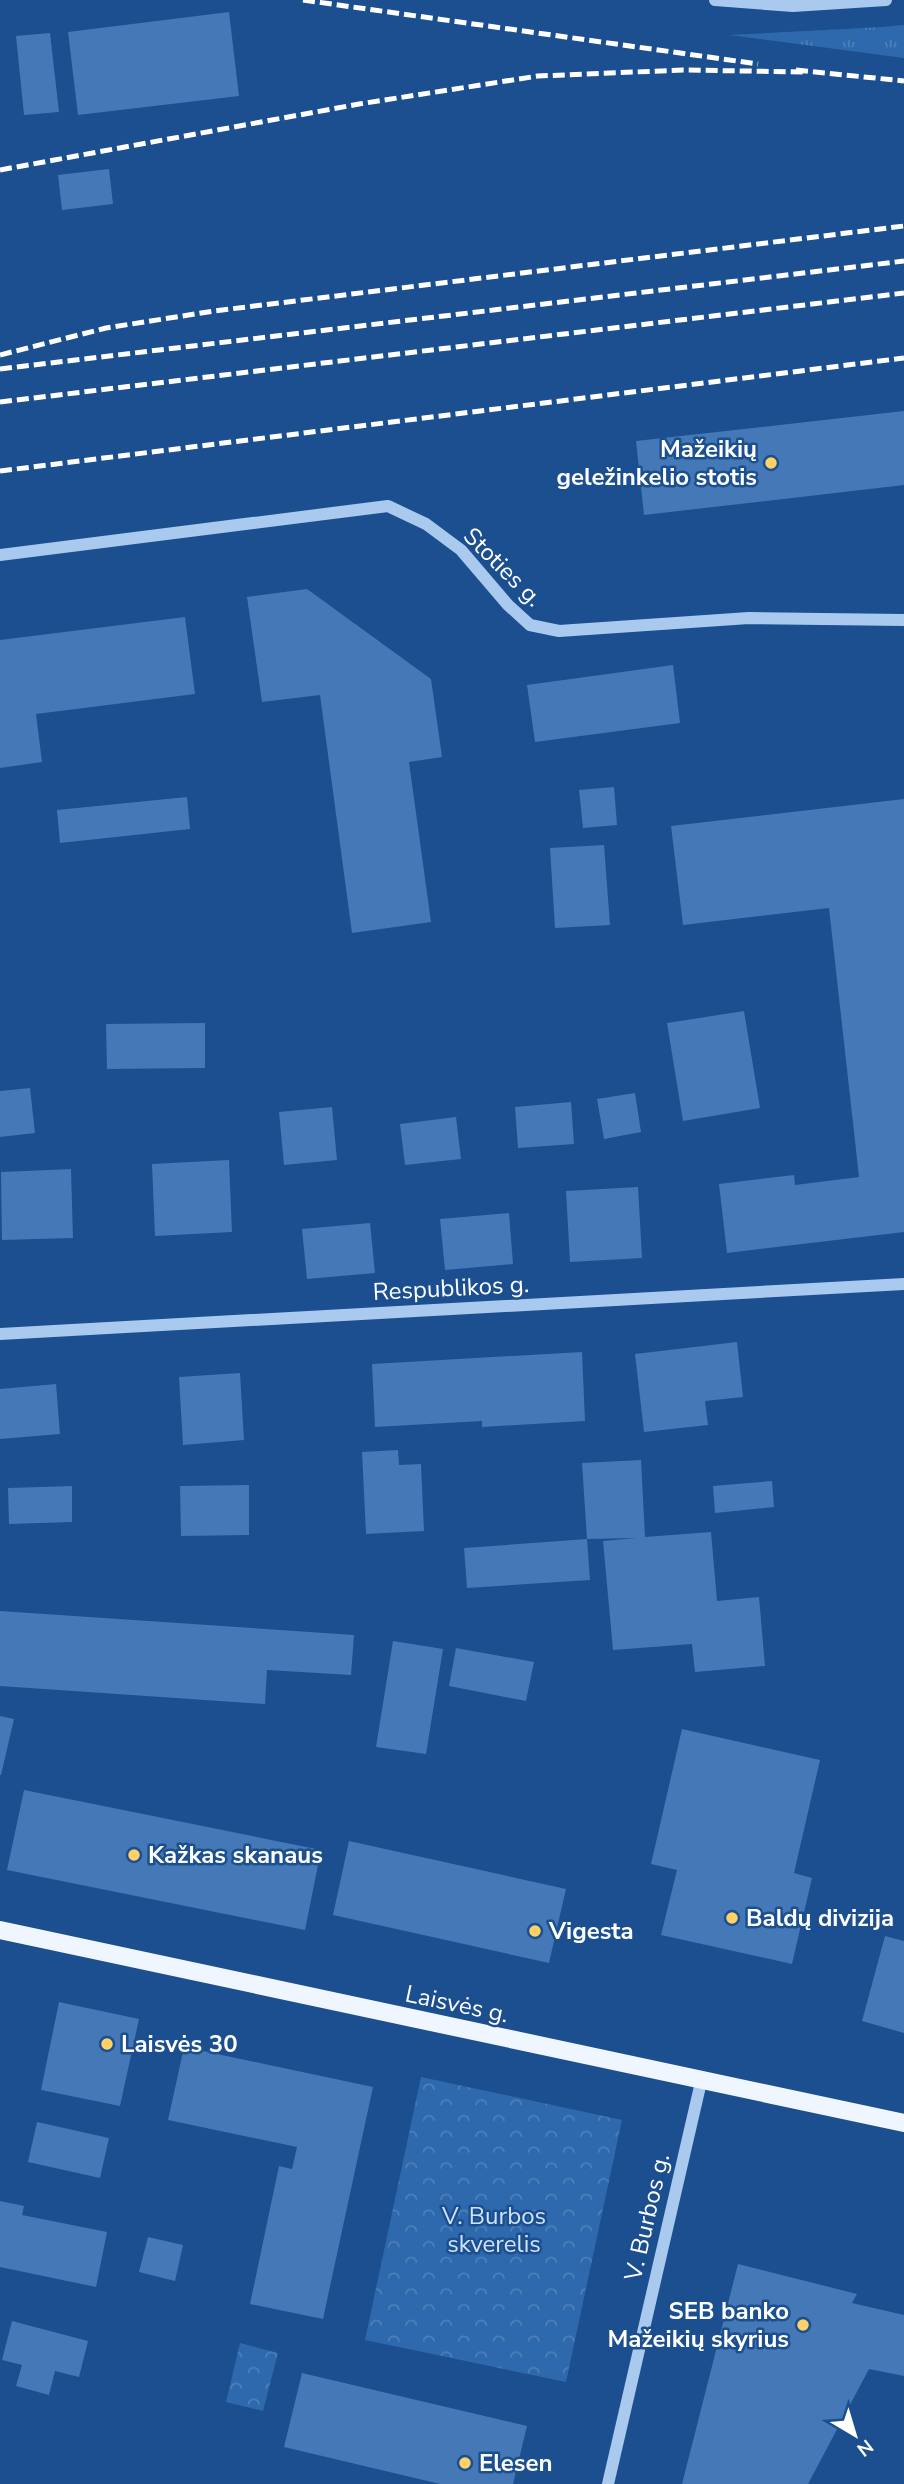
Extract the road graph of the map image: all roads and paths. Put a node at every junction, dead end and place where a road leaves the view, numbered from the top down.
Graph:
1 (715, 0) edge
2 (886, 0) edge
3 (0, 555) edge
4 (904, 620) edge
5 (904, 1284) edge
6 (0, 1334) edge
7 (0, 1930) edge
8 (701, 2082) junction
9 (904, 2123) edge
10 (608, 2484) edge

1 - 2 street
3 - 4 street, Stoties g.
5 - 6 street, Respublikos g.
7 - 8 main road, Laisvės g.
8 - 9 main road, Laisvės g.
8 - 10 street, V. Burbos g.

